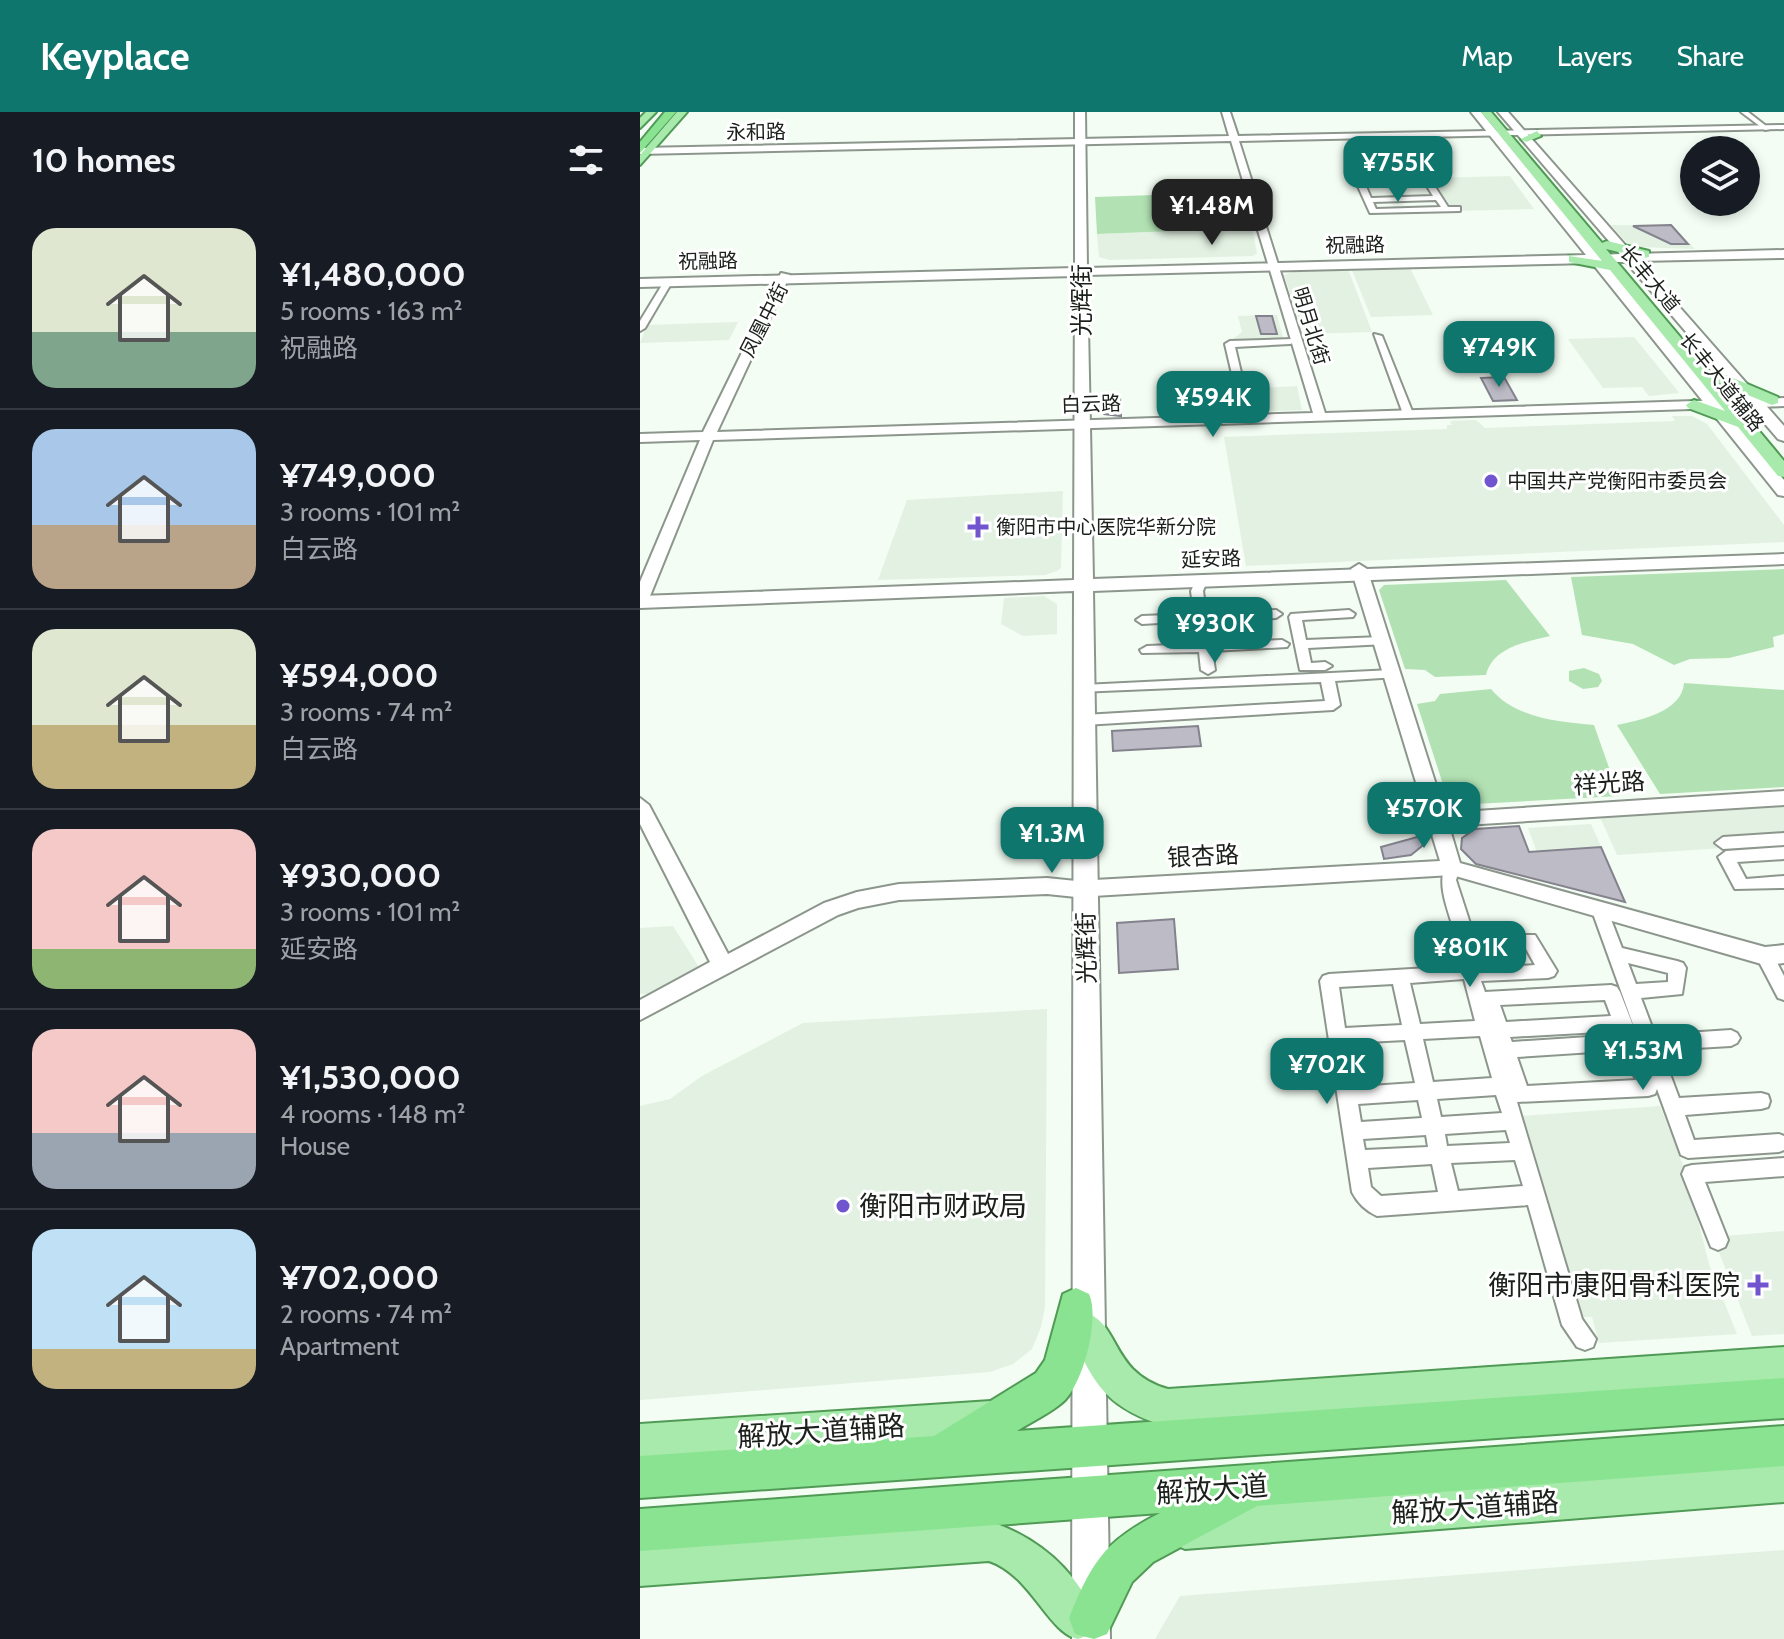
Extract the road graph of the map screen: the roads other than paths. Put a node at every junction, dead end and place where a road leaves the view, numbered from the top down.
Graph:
1 (651, 112) edge
2 (1078, 112) edge
3 (1225, 112) edge
4 (1476, 112) edge
5 (1486, 112) edge
6 (1494, 112) edge
7 (1503, 112) edge
8 (1744, 112) edge
9 (672, 114) edge
10 (640, 125) edge
11 (1766, 128) junction
12 (1784, 128) edge
13 (1514, 133) junction
14 (640, 138) edge
15 (1233, 139) junction
16 (1078, 142) junction
17 (644, 151) edge
18 (640, 162) edge
19 (1545, 167) junction
20 (1551, 191) junction
21 (1438, 197) junction
22 (1457, 209) dead end
23 (1784, 252) edge
24 (1615, 256) junction
25 (1574, 257) joint
26 (1271, 265) junction
27 (1078, 270) junction
28 (784, 278) junction
29 (640, 281) edge
30 (668, 282) junction
31 (640, 328) edge
32 (1377, 336) dead end
33 (1290, 341) junction
34 (1713, 365) junction
35 (1739, 402) edge
36 (1407, 411) junction
37 (1315, 413) junction
38 (1246, 415) junction
39 (1079, 422) junction
40 (713, 434) junction
41 (640, 436) edge
42 (1784, 436) edge
43 (1784, 454) edge
44 (1784, 472) edge
45 (1784, 491) edge
46 (1784, 556) edge
47 (1360, 572) junction
48 (1201, 581) junction
49 (1079, 583) junction
50 (640, 601) edge
51 (1276, 614) dead end
52 (1349, 614) dead end
53 (1201, 617) junction
54 (1142, 620) dead end
55 (1381, 641) junction
56 (1282, 644) dead end
57 (1300, 644) junction
58 (1205, 647) junction
59 (1147, 650) dead end
60 (1208, 670) dead end
61 (1328, 672) junction
62 (1392, 674) junction
63 (1196, 683) junction
64 (1083, 689) junction
65 (1198, 712) junction
66 (1084, 720) junction
67 (1784, 798) edge
68 (640, 805) edge
69 (1438, 820) junction
70 (640, 823) edge
71 (1784, 839) edge
72 (1723, 843) dead end
73 (1784, 853) edge
74 (1452, 868) junction
75 (1784, 882) edge
76 (1081, 888) junction
77 (1599, 908) junction
78 (1529, 940) dead end
79 (1470, 951) junction
80 (1619, 954) junction
81 (1774, 955) edge
82 (720, 969) junction
83 (1470, 972) junction
84 (1400, 976) junction
85 (1631, 991) junction
86 (1784, 993) edge
87 (640, 1011) edge
88 (1623, 1023) junction
89 (1579, 1026) junction
90 (1493, 1029) junction
91 (1412, 1032) junction
92 (1338, 1036) junction
93 (1731, 1038) dead end
94 (1638, 1042) junction
95 (1586, 1045) junction
96 (1506, 1050) junction
97 (1503, 1086) junction
98 (1425, 1091) junction
99 (1347, 1096) junction
100 (1761, 1101) dead end
101 (1672, 1107) junction
102 (1513, 1121) junction
103 (1433, 1126) junction
104 (1353, 1131) junction
105 (1779, 1143) dead end
106 (1522, 1151) junction
107 (1440, 1155) junction
108 (1357, 1159) junction
109 (1784, 1167) edge
110 (1535, 1195) junction
111 (1450, 1201) junction
112 (1718, 1240) dead end
113 (1082, 1320) junction
114 (1585, 1339) dead end
115 (1784, 1365) edge
116 (1784, 1398) edge
117 (1002, 1419) junction
118 (640, 1443) edge
119 (1784, 1446) edge
120 (1083, 1449) junction
121 (937, 1459) junction
122 (640, 1477) edge
123 (1784, 1483) edge
124 (1255, 1486) junction
125 (1083, 1499) junction
126 (640, 1530) edge
127 (1165, 1530) junction
128 (640, 1566) edge
129 (1083, 1629) edge

1 - 10 main road
2 - 16 main road, 光辉街
3 - 15 street, 明月北街
4 - 13 main road
5 - 13 main road, 长丰大道
6 - 13 main road, 长丰大道
7 - 13 main road
8 - 11 street
9 - 14 highway
9 - 17 highway
11 - 12 street, 永和路
11 - 13 street, 永和路
13 - 15 street, 永和路
13 - 19 main road, 长丰大道
13 - 20 main road, 长丰大道
15 - 16 street, 永和路
15 - 26 street, 明月北街
16 - 17 street, 永和路
16 - 27 main road, 光辉街
17 - 18 main road
19 - 20 main road, 长丰大道
19 - 24 main road, 长丰大道辅路
20 - 24 main road, 长丰大道
21 - 21 street
21 - 22 street
23 - 24 main road
24 - 25 main road
24 - 34 main road, 长丰大道
24 - 35 main road, 长丰大道
24 - 35 main road, 长丰大道辅路
25 - 26 main road, 祝融路
26 - 27 main road, 祝融路
26 - 33 street, 明月北街
26 - 37 street, 明月北街
27 - 28 main road, 祝融路
27 - 39 main road, 光辉街
28 - 29 main road, 祝融路
28 - 30 main road, 祝融路
28 - 40 street, 凤凰中街
29 - 30 main road, 祝融路
30 - 31 street
32 - 36 street
33 - 37 street, 明月北街
33 - 38 street
34 - 35 main road
34 - 35 main road, 长丰大道辅路
35 - 36 street, 白云路
35 - 39 street, 白云路
35 - 42 main road, 长丰大道辅路
35 - 43 main road, 长丰大道
35 - 44 main road
35 - 45 main road, 长丰大道辅路
36 - 37 street, 白云路
37 - 38 street, 白云路
38 - 39 street, 白云路
39 - 40 street, 白云路
39 - 49 main road, 光辉街
40 - 41 street, 白云路
40 - 50 street, 凤凰中街
46 - 47 main road, 延安路
47 - 48 main road, 延安路
47 - 49 main road, 延安路
47 - 55 street
48 - 49 main road, 延安路
48 - 53 street
49 - 50 main road, 延安路
49 - 64 main road, 光辉街
49 - 76 main road, 光辉街
51 - 53 street
52 - 57 street
53 - 54 street
53 - 58 street
55 - 57 street
55 - 62 street
56 - 58 street
57 - 61 street
58 - 59 street
58 - 60 street
61 - 62 street
61 - 63 street
61 - 65 street
62 - 69 street
63 - 64 street
63 - 65 street
64 - 66 main road, 光辉街
65 - 66 street
66 - 76 main road, 光辉街
67 - 69 street, 祥光路
68 - 82 street
69 - 74 street
70 - 82 street
71 - 72 street
73 - 75 street
74 - 76 street, 银杏路
74 - 77 street, 银杏路
74 - 79 street
76 - 82 street, 银杏路
76 - 113 main road, 光辉街
77 - 80 street
77 - 81 street, 银杏路
78 - 79 street
79 - 83 street
80 - 85 street
80 - 85 street
81 - 86 street
82 - 87 street, 银杏路
83 - 84 street
83 - 90 street
84 - 91 street
84 - 92 street
85 - 94 street
88 - 89 street
88 - 90 street
88 - 94 street
89 - 90 street
89 - 95 street
90 - 91 street
90 - 96 street
90 - 97 street
91 - 92 street
91 - 98 street
92 - 99 street
93 - 94 street
94 - 95 street
94 - 96 street
94 - 101 street
95 - 96 street
97 - 98 street
97 - 102 street
98 - 99 street
98 - 103 street
99 - 104 street
100 - 101 street
101 - 105 street
102 - 103 street
102 - 106 street
103 - 104 street
103 - 107 street
104 - 108 street
106 - 107 street
106 - 110 street
107 - 108 street
107 - 111 street
108 - 111 street
109 - 112 street
110 - 111 street
110 - 114 street
113 - 115 main road
113 - 117 highway
113 - 120 main road, 光辉街
116 - 120 highway, 解放大道
117 - 118 main road, 解放大道辅路
117 - 121 highway
119 - 124 highway, 解放大道
120 - 121 highway, 解放大道
120 - 125 main road, 光辉街
121 - 122 highway, 解放大道
123 - 127 main road, 解放大道辅路
124 - 125 highway, 解放大道
124 - 127 highway
125 - 126 highway, 解放大道
125 - 129 main road, 光辉街
127 - 129 highway
128 - 129 main road

